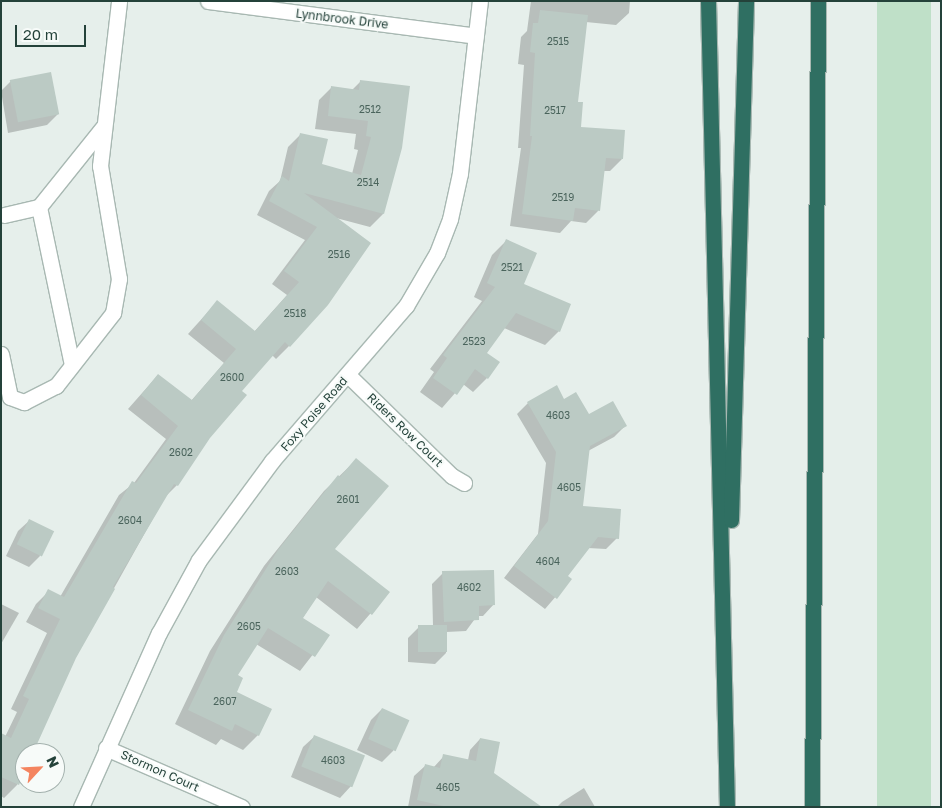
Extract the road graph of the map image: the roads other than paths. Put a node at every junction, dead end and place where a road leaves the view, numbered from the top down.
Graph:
1 (119, 1) edge
2 (208, 1) edge
3 (480, 1) edge
4 (708, 1) edge
5 (746, 1) edge
6 (818, 1) edge
7 (476, 36) junction
8 (104, 126) junction
9 (39, 207) junction
10 (4, 215) dead end
11 (1, 354) edge
12 (72, 365) junction
13 (348, 375) junction
14 (464, 483) dead end
15 (726, 688) junction
16 (106, 748) junction
17 (81, 807) edge
18 (242, 807) edge
19 (727, 807) edge
20 (812, 807) edge

1 - 8 street
2 - 7 street, Lynnbrook Drive
3 - 7 street, Foxy Poise Road
4 - 15 highway
5 - 15 highway
6 - 20 highway
7 - 13 street, Foxy Poise Road
8 - 9 street
8 - 12 street
9 - 10 street
9 - 12 street
11 - 12 street
13 - 14 street, Riders Row Court
13 - 16 street, Foxy Poise Road
15 - 19 highway
16 - 17 street, Foxy Poise Road
16 - 18 street, Stormon Court

